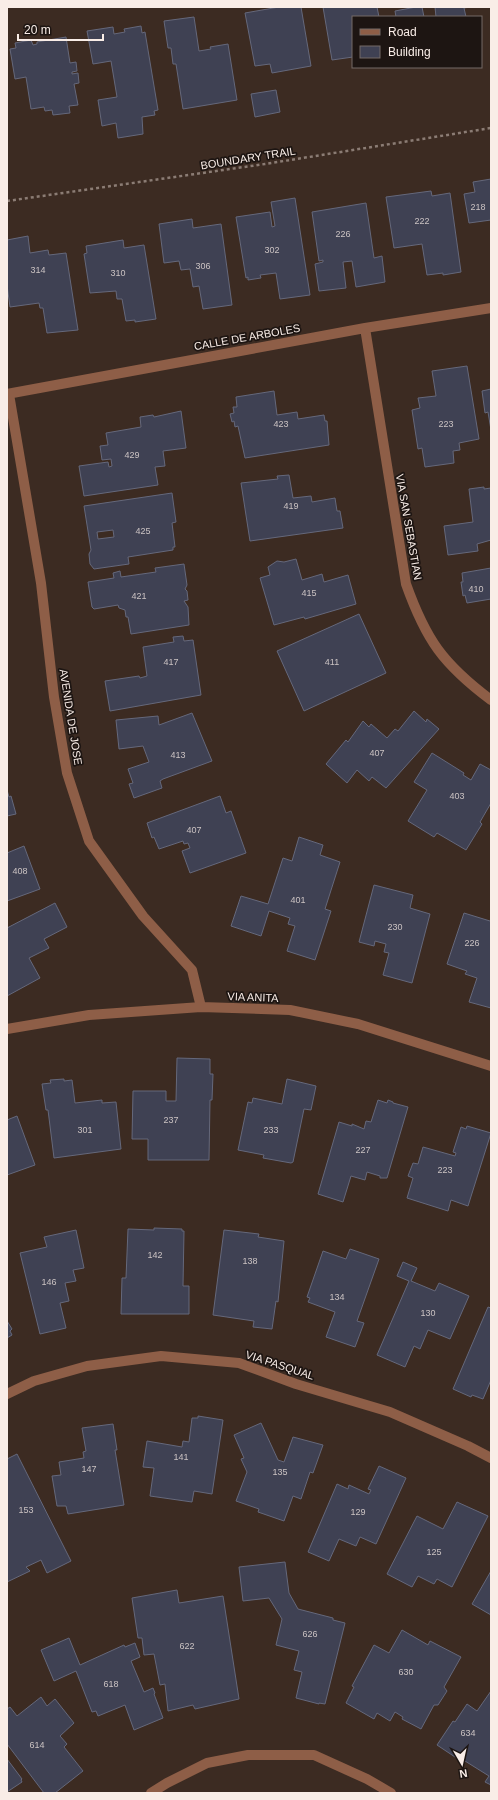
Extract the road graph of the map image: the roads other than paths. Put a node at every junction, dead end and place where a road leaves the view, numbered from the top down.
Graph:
1 (491, 308) edge
2 (365, 328) junction
3 (8, 394) edge
4 (491, 700) edge
5 (201, 1007) junction
6 (7, 1029) edge
7 (491, 1066) edge
8 (7, 1394) edge
9 (491, 1458) edge
10 (151, 1793) edge
11 (391, 1793) edge

1 - 2 street, CALLE DE ARBOLES
2 - 3 street, CALLE DE ARBOLES
2 - 4 street, VIA SAN SEBASTIAN
3 - 5 street, AVENIDA DE JOSE
5 - 6 street, VIA ANITA
5 - 7 street, VIA ANITA
8 - 9 street, VIA PASQUAL
10 - 11 street

